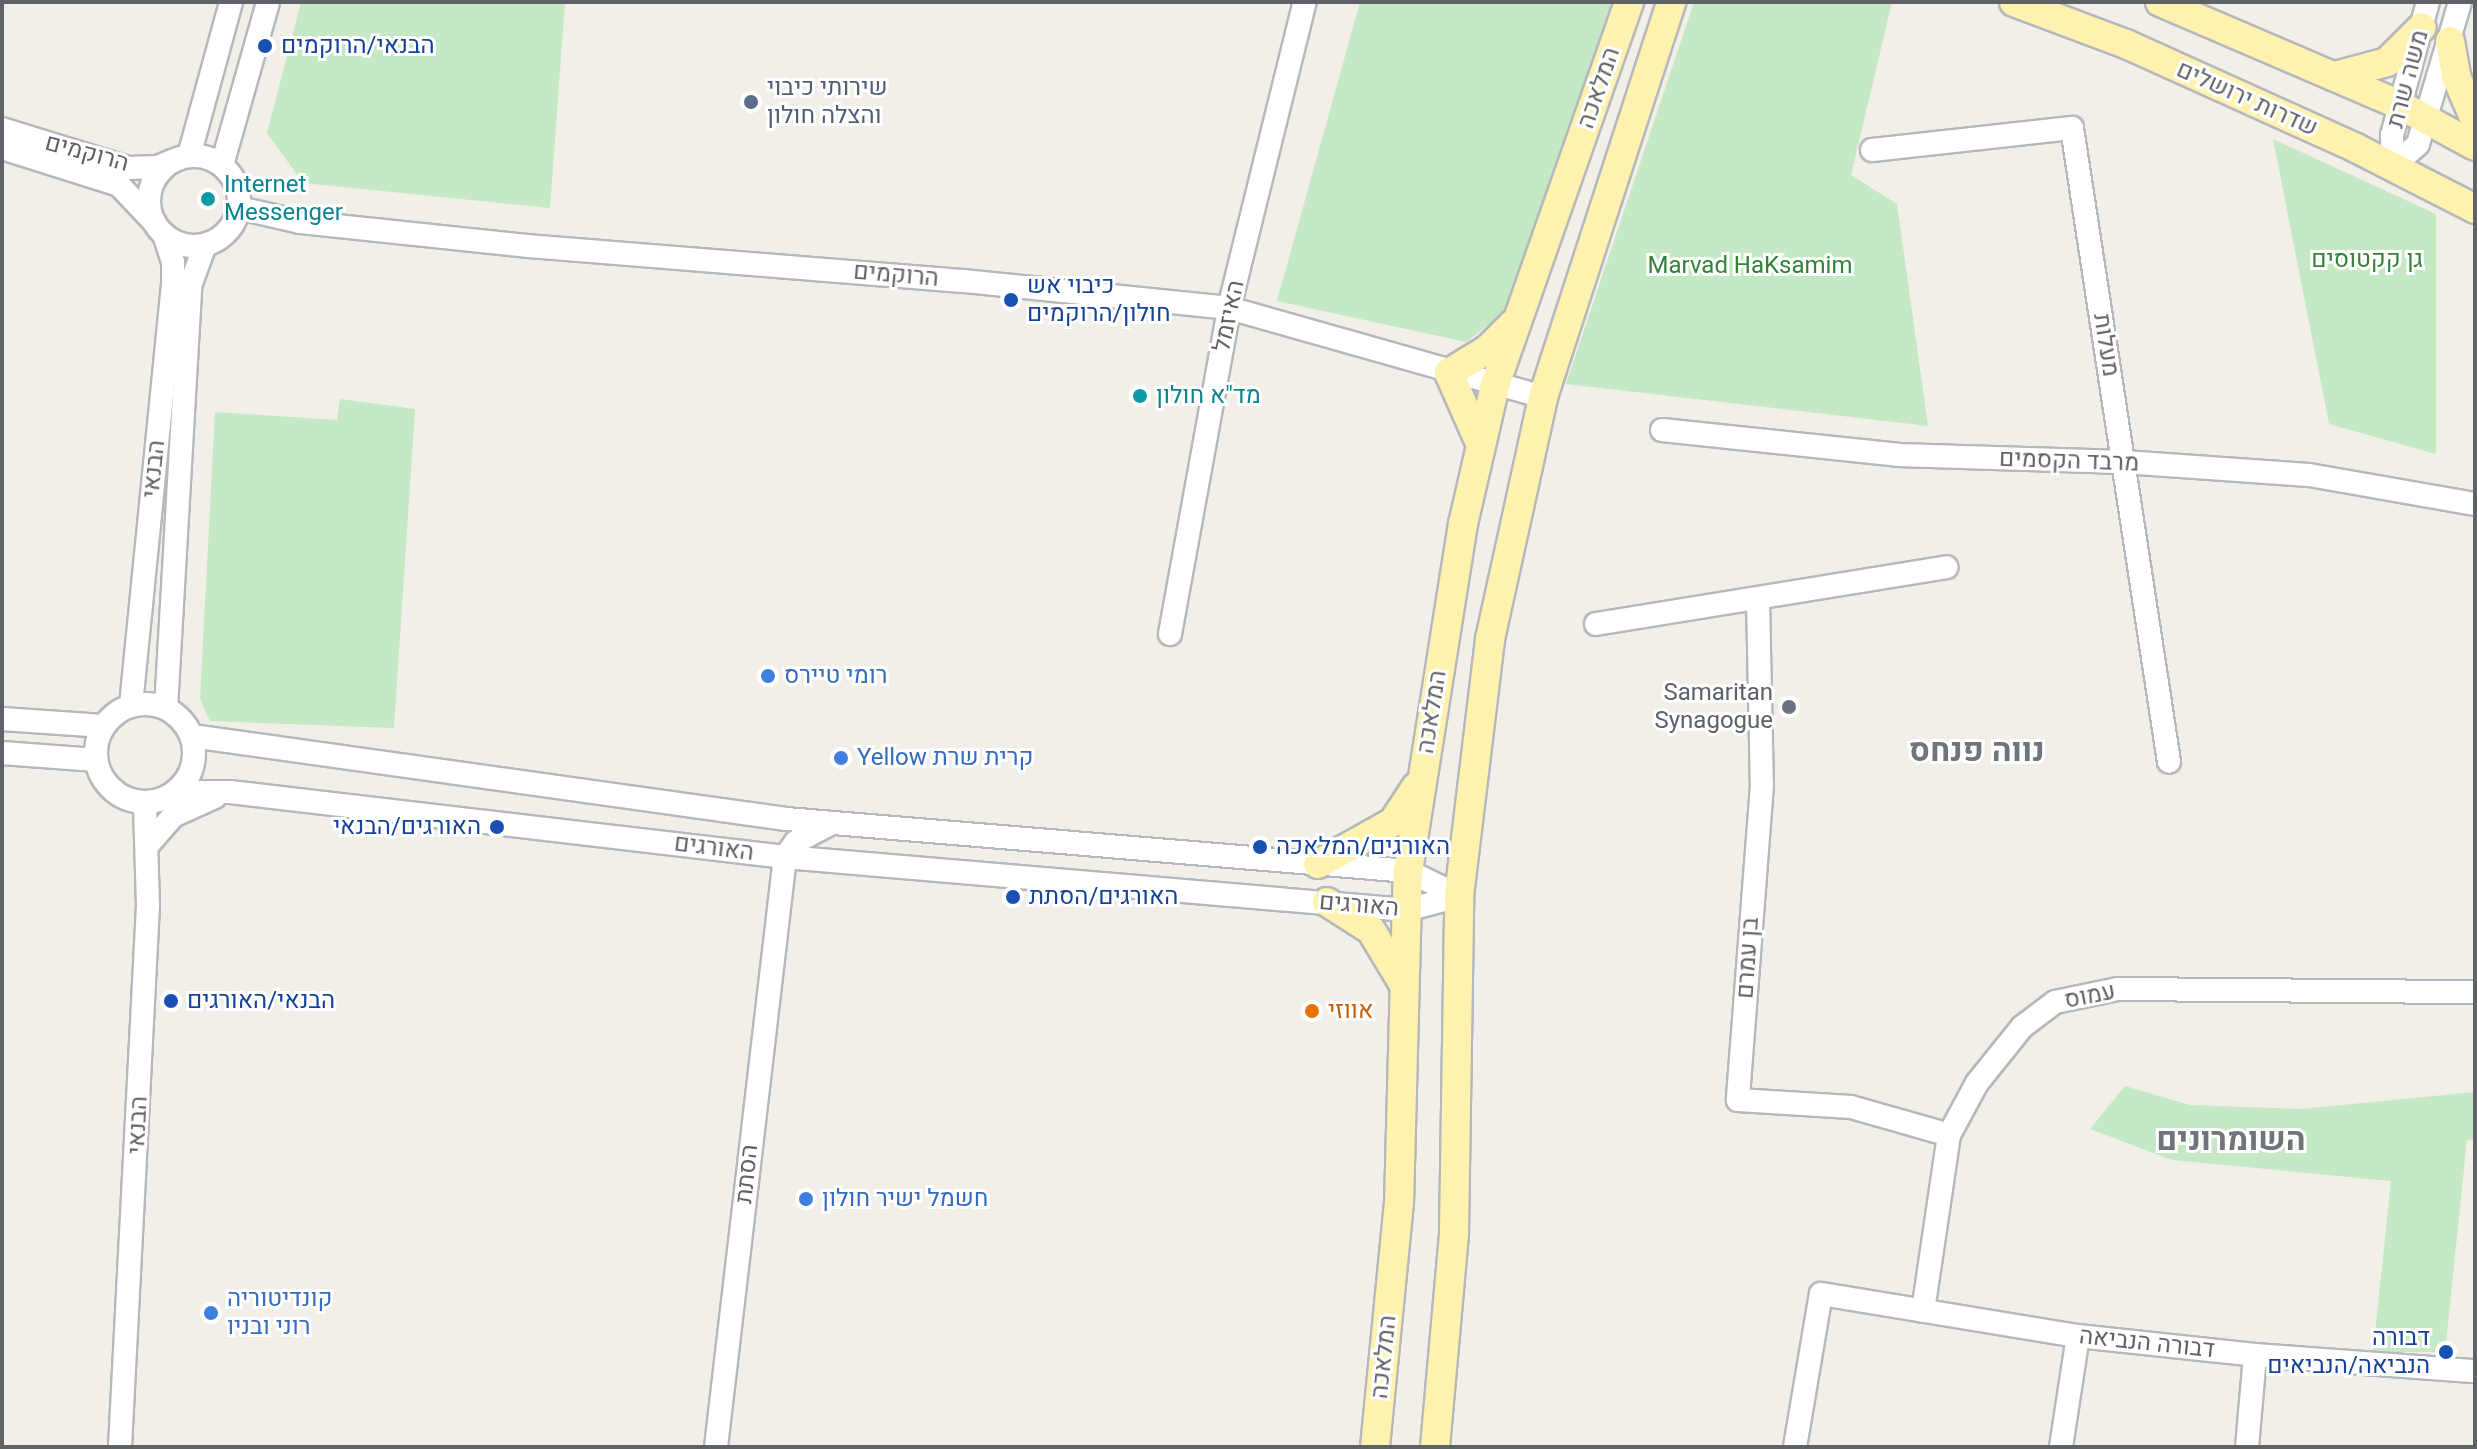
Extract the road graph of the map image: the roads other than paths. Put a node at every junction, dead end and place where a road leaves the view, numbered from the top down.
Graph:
1 (231, 2) edge
2 (268, 2) edge
3 (1305, 2) edge
4 (1629, 2) edge
5 (1671, 2) edge
6 (2014, 2) edge
7 (2160, 2) edge
8 (2460, 2) edge
9 (2425, 14) edge
10 (2450, 41) junction
11 (2335, 76) junction
12 (2400, 105) junction
13 (2427, 118) junction
14 (2475, 120) edge
15 (2, 129) edge
16 (2475, 146) edge
17 (2, 148) edge
18 (1872, 150) dead end
19 (181, 158) junction
20 (222, 165) junction
21 (2393, 166) junction
22 (239, 208) junction
23 (2475, 209) edge
24 (159, 228) junction
25 (205, 245) junction
26 (1229, 308) junction
27 (1519, 318) junction
28 (1449, 373) junction
29 (1495, 385) junction
30 (1543, 397) junction
31 (1662, 430) dead end
32 (1480, 443) junction
33 (2124, 462) junction
34 (2475, 504) edge
35 (1946, 567) dead end
36 (1758, 600) junction
37 (1596, 624) dead end
38 (1170, 634) dead end
39 (131, 705) junction
40 (166, 708) junction
41 (2, 719) edge
42 (104, 726) junction
43 (192, 736) junction
44 (2, 753) edge
45 (96, 760) junction
46 (2169, 762) dead end
47 (1421, 780) junction
48 (175, 792) junction
49 (230, 792) junction
50 (145, 802) junction
51 (832, 823) junction
52 (147, 846) junction
53 (785, 857) junction
54 (813, 859) junction
55 (1318, 864) junction
56 (1408, 871) junction
57 (1459, 896) junction
58 (778, 902) junction
59 (1327, 902) junction
60 (1407, 910) junction
61 (1404, 985) junction
62 (2475, 992) edge
63 (1949, 1135) junction
64 (1923, 1311) junction
65 (2078, 1336) junction
66 (2255, 1355) junction
67 (2475, 1371) edge
68 (120, 1447) edge
69 (716, 1447) edge
70 (1375, 1447) edge
71 (1435, 1447) edge
72 (1795, 1447) edge
73 (2061, 1447) edge
74 (2247, 1447) edge

1 - 19 street
2 - 20 street
3 - 26 street, האיזמל
4 - 27 main road, המלאכה
5 - 30 main road, המלאכה
6 - 21 main road, שדרות ירושלים
7 - 11 main road
8 - 10 street, משה שרת
9 - 11 main road
9 - 12 street, משה שרת
10 - 13 street, משה שרת
10 - 14 main road
11 - 12 main road
12 - 13 main road
12 - 21 street, משה שרת
13 - 16 main road
13 - 21 street, משה שרת
15 - 19 street, הרוקמים
17 - 24 street, הרוקמים
18 - 33 street, מעלות
19 - 20 street
19 - 24 street
20 - 22 street
21 - 23 main road, שדרות ירושלים
22 - 25 street
22 - 26 street, הרוקמים
24 - 25 street
24 - 39 street, הבנאי
25 - 40 street, הבנאי
26 - 28 street, הרוקמים
26 - 38 street, האיזמל
27 - 28 main road
27 - 29 main road, המלאכה
28 - 29 street, הרוקמים
28 - 32 main road
29 - 30 street, הרוקמים
29 - 32 main road, המלאכה
30 - 57 main road, המלאכה
31 - 33 street, מרבד הקסמים
32 - 47 main road, המלאכה
33 - 34 street, מרבד הקסמים
33 - 46 street, מעלות
35 - 36 street
36 - 37 street
36 - 63 street, בן עמרם
39 - 40 street
39 - 42 street
40 - 43 street
41 - 42 street
42 - 45 street
43 - 48 street
43 - 51 street, האורגים
44 - 45 street
45 - 50 street
47 - 55 main road
47 - 56 main road, המלאכה
48 - 49 street, האורגים
48 - 50 street
49 - 52 street
49 - 53 street, האורגים
50 - 52 street, הבנאי
51 - 53 street
51 - 55 street, האורגים
52 - 68 street, הבנאי
53 - 54 street, האורגים
53 - 58 street, הסתת
54 - 58 street
54 - 59 street, האורגים
55 - 56 street, האורגים
56 - 57 street, האורגים
56 - 60 main road, המלאכה
57 - 60 street, האורגים
57 - 71 main road, המלאכה
58 - 69 street, הסתת
59 - 60 street, האורגים
59 - 61 main road
60 - 61 main road, המלאכה
61 - 70 main road, המלאכה
62 - 63 street, עמוס
63 - 64 street, עמוס
64 - 65 street, דבורה הנביאה
64 - 72 street, דבורה הנביאה
65 - 66 street, דבורה הנביאה
65 - 73 street
66 - 67 street, דבורה הנביאה
66 - 74 street

